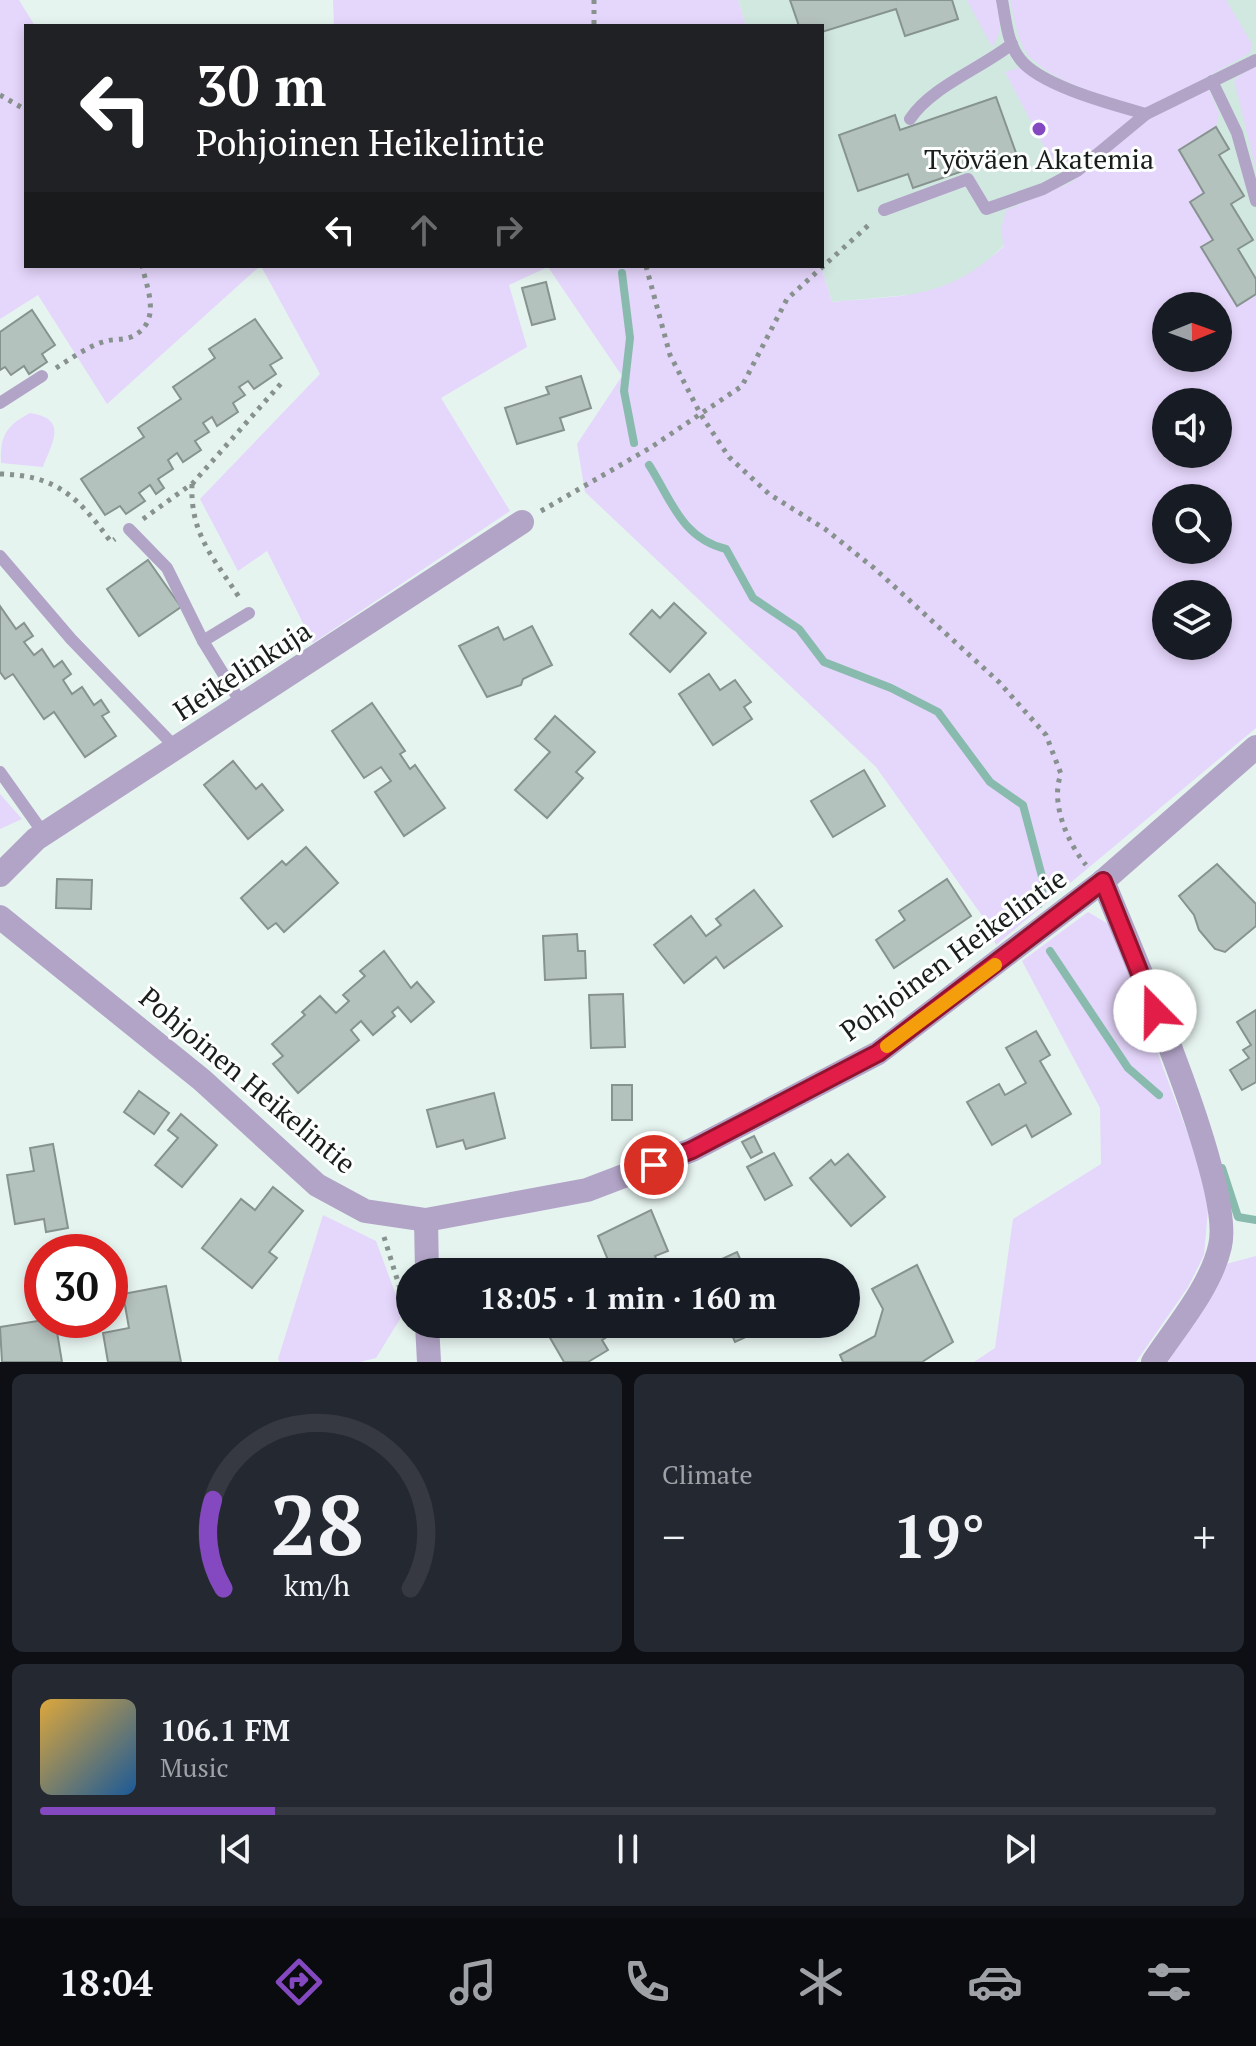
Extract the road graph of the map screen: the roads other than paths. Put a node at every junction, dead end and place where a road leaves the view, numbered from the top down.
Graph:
1 (1002, 0) edge
2 (1012, 44) junction
3 (1256, 60) edge
4 (1212, 81) junction
5 (1146, 114) junction
6 (910, 119) dead end
7 (1256, 201) edge
8 (884, 210) road end
9 (42, 376) road end
10 (0, 403) edge
11 (522, 522) road end
12 (129, 529) road end
13 (0, 556) edge
14 (249, 613) road end
15 (203, 641) junction
16 (243, 706) junction
17 (1256, 747) edge
18 (177, 749) junction
19 (0, 772) edge
20 (44, 834) junction
21 (0, 875) edge
22 (1103, 881) junction
23 (0, 917) edge
24 (426, 1220) junction
25 (427, 1258) edge
26 (422, 1338) edge
27 (429, 1362) edge
28 (1153, 1362) edge

1 - 2 lane
2 - 5 lane
2 - 6 lane
3 - 4 lane
4 - 5 lane
4 - 7 lane
5 - 8 lane
9 - 10 lane
11 - 16 street, Heikelinkuja
12 - 15 lane
13 - 18 lane
14 - 15 lane
15 - 16 lane
16 - 18 street, Heikelinkuja
17 - 22 street, Pohjoinen Heikelintie
18 - 20 street, Heikelinkuja
19 - 20 lane
20 - 21 street, Heikelinkuja
22 - 24 street, Pohjoinen Heikelintie
22 - 28 street
23 - 24 street, Pohjoinen Heikelintie
24 - 25 street
26 - 27 street

